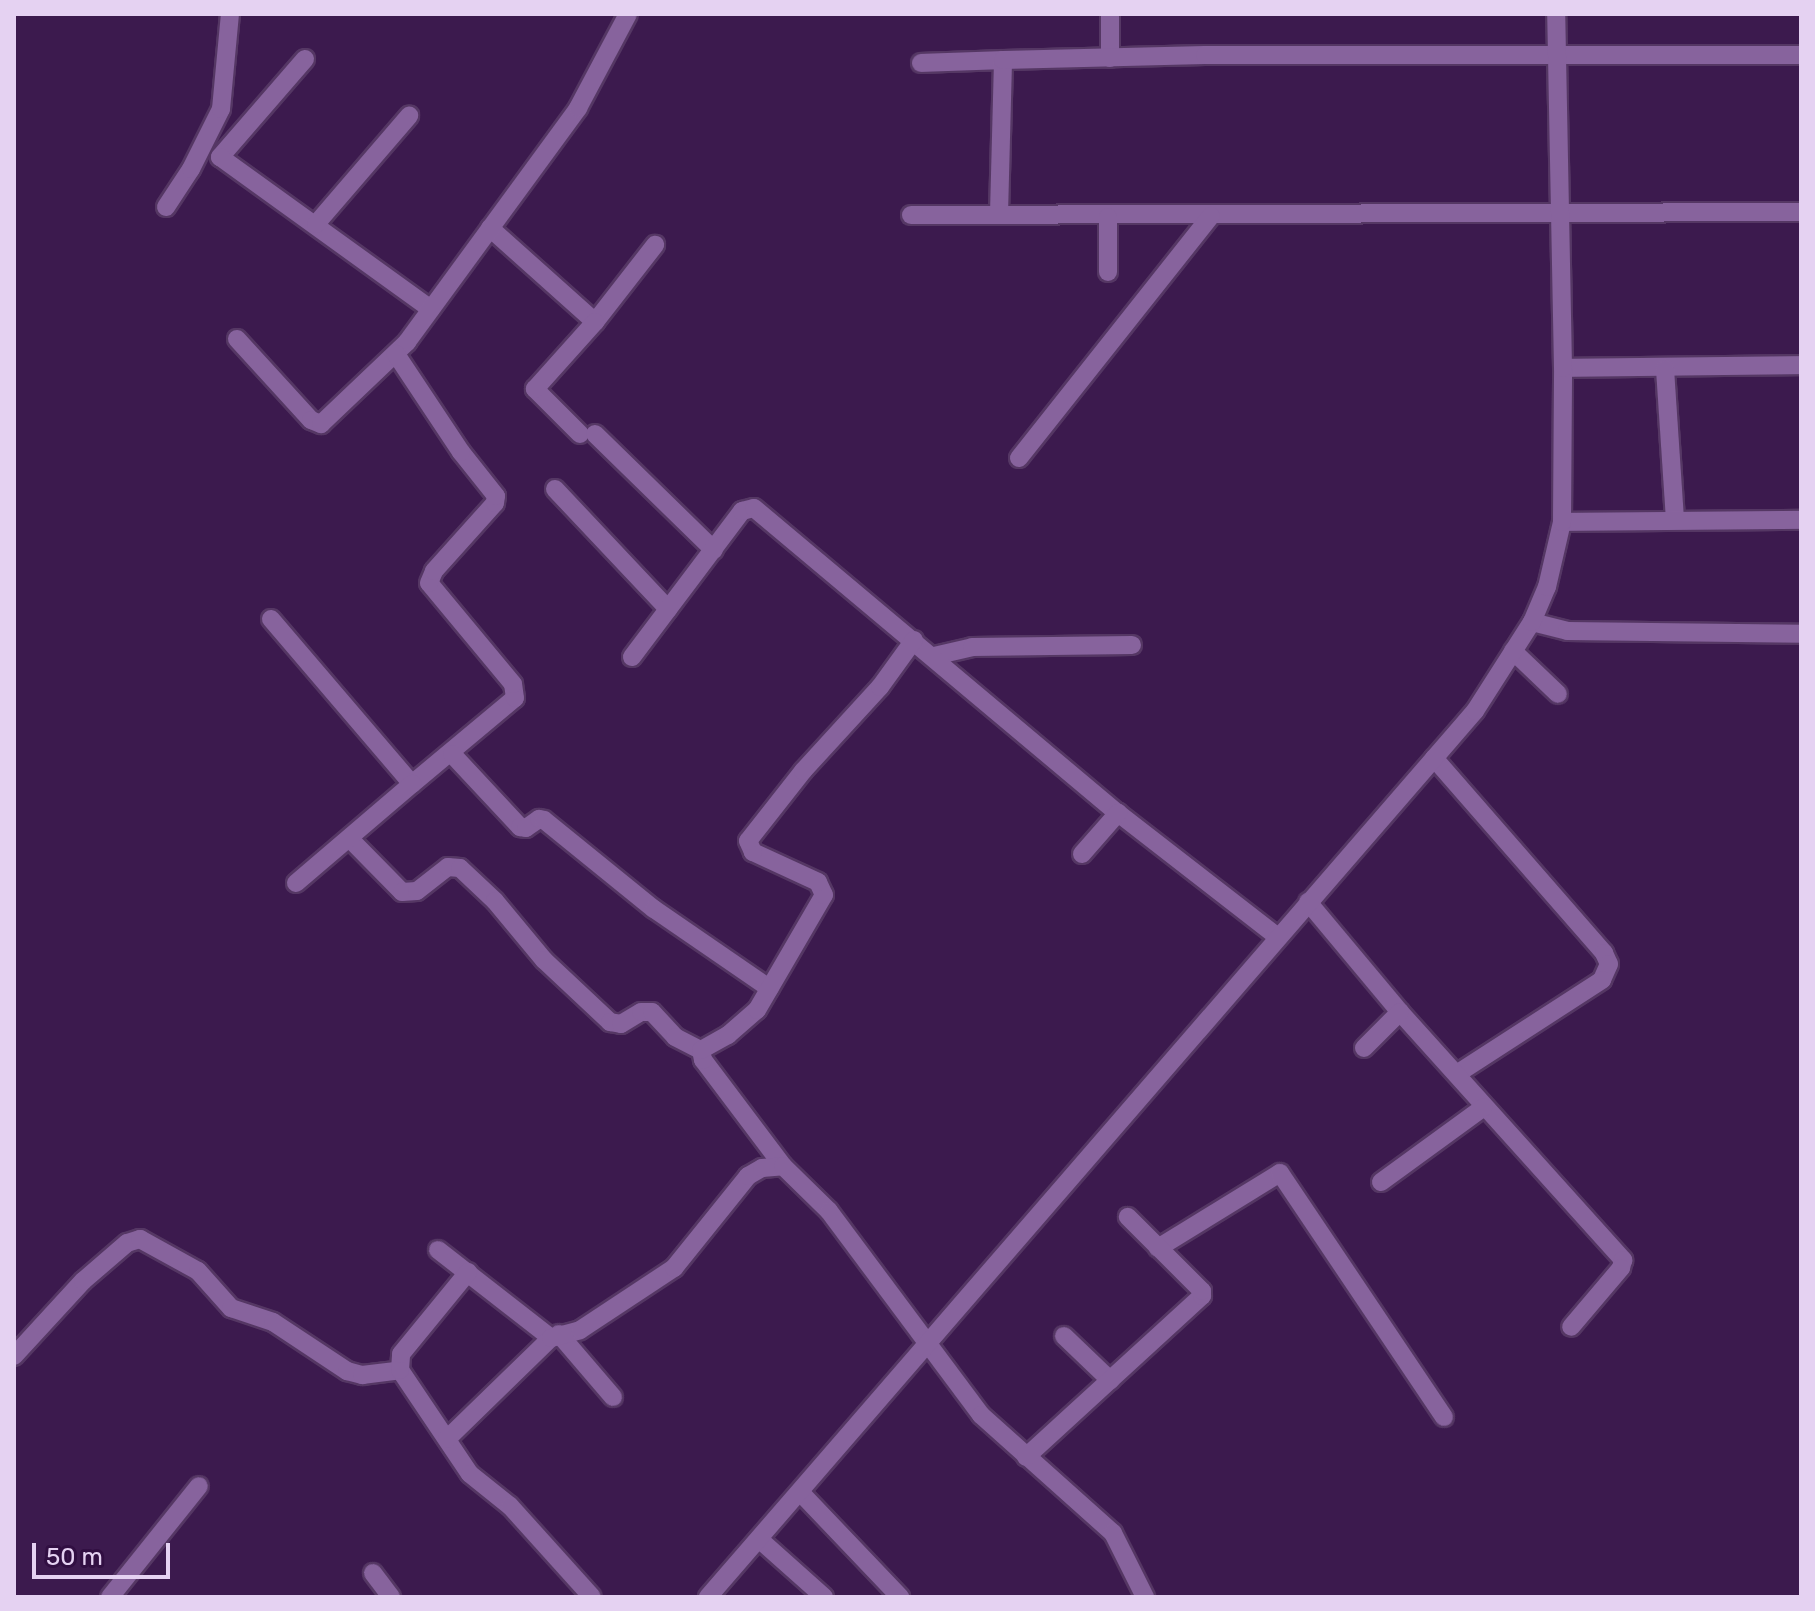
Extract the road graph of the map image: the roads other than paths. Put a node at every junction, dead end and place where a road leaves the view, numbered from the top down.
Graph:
1 (230, 14) edge
2 (628, 14) edge
3 (1110, 14) edge
4 (1556, 14) edge
5 (1801, 55) edge
6 (1559, 57) junction
7 (1110, 58) junction
8 (305, 59) dead end
9 (1003, 60) junction
10 (921, 63) dead end
11 (409, 116) dead end
12 (166, 207) dead end
13 (1801, 212) edge
14 (999, 214) junction
15 (1560, 214) junction
16 (911, 215) dead end
17 (1211, 216) junction
18 (1108, 217) junction
19 (316, 224) junction
20 (490, 228) junction
21 (655, 245) dead end
22 (1108, 272) dead end
23 (431, 309) junction
24 (595, 322) junction
25 (237, 339) dead end
26 (396, 354) junction
27 (1801, 365) edge
28 (1563, 368) junction
29 (1665, 369) junction
30 (1019, 458) dead end
31 (555, 489) dead end
32 (1675, 520) junction
33 (1801, 520) edge
34 (1562, 522) junction
35 (714, 550) junction
36 (668, 609) junction
37 (271, 619) dead end
38 (1532, 622) junction
39 (1801, 634) edge
40 (914, 640) junction
41 (1132, 645) dead end
42 (1513, 651) junction
43 (934, 656) junction
44 (632, 657) dead end
45 (1558, 694) dead end
46 (452, 754) junction
47 (1434, 758) junction
48 (412, 784) junction
49 (1118, 813) junction
50 (350, 839) junction
51 (1082, 854) dead end
52 (296, 883) dead end
53 (1308, 902) junction
54 (1278, 937) junction
55 (769, 988) junction
56 (1400, 1012) junction
57 (1364, 1048) dead end
58 (701, 1050) junction
59 (1458, 1073) junction
60 (1484, 1107) junction
61 (783, 1166) junction
62 (1381, 1182) dead end
63 (1128, 1217) dead end
64 (1158, 1248) junction
65 (438, 1250) dead end
66 (468, 1272) junction
67 (1571, 1327) dead end
68 (555, 1336) junction
69 (1064, 1336) dead end
70 (929, 1344) junction
71 (14, 1356) edge
72 (400, 1370) junction
73 (1110, 1380) junction
74 (613, 1397) dead end
75 (1444, 1417) dead end
76 (447, 1439) junction
77 (1026, 1457) junction
78 (199, 1486) dead end
79 (801, 1493) junction
80 (759, 1539) junction
81 (373, 1573) dead end
82 (110, 1597) edge
83 (391, 1597) edge
84 (592, 1597) edge
85 (708, 1597) edge
86 (824, 1597) edge
87 (900, 1597) edge
88 (1145, 1597) edge

1 - 12 street
2 - 20 street
3 - 7 street
4 - 6 street
5 - 6 street
6 - 7 street
6 - 15 street
7 - 9 street
8 - 19 street
9 - 10 street
9 - 14 street
11 - 19 street
13 - 15 street
14 - 16 street
14 - 18 street
15 - 17 street
15 - 28 street
17 - 18 street
17 - 30 street
18 - 22 street
19 - 23 street
20 - 23 street
20 - 24 street
21 - 24 street
23 - 26 street
24 - 35 street
25 - 26 street
26 - 46 street
27 - 29 street
28 - 29 street
28 - 34 street
29 - 32 street
31 - 36 street
32 - 33 street
32 - 34 street
34 - 38 street
35 - 36 street
35 - 40 street
36 - 44 street
37 - 48 street
38 - 39 street
38 - 42 street
40 - 43 street
40 - 55 street
41 - 43 street
42 - 45 street
42 - 47 street
43 - 49 street
46 - 48 street
46 - 55 street
47 - 53 street
47 - 59 street
48 - 50 street
49 - 51 street
49 - 54 street
50 - 52 street
50 - 58 street
53 - 54 street
53 - 56 street
54 - 70 street
55 - 58 street
56 - 57 street
56 - 59 street
58 - 61 street
59 - 60 street
60 - 62 street
60 - 67 street
61 - 68 street
61 - 70 street
63 - 64 street
64 - 73 street
64 - 75 street
65 - 66 street
66 - 68 street
66 - 72 street
68 - 74 street
68 - 76 street
69 - 73 street
70 - 77 street
70 - 79 street
71 - 72 street
72 - 76 street
73 - 77 street
76 - 84 street
77 - 88 street
78 - 82 street
79 - 80 street
79 - 87 street
80 - 85 street
80 - 86 street
81 - 83 street

